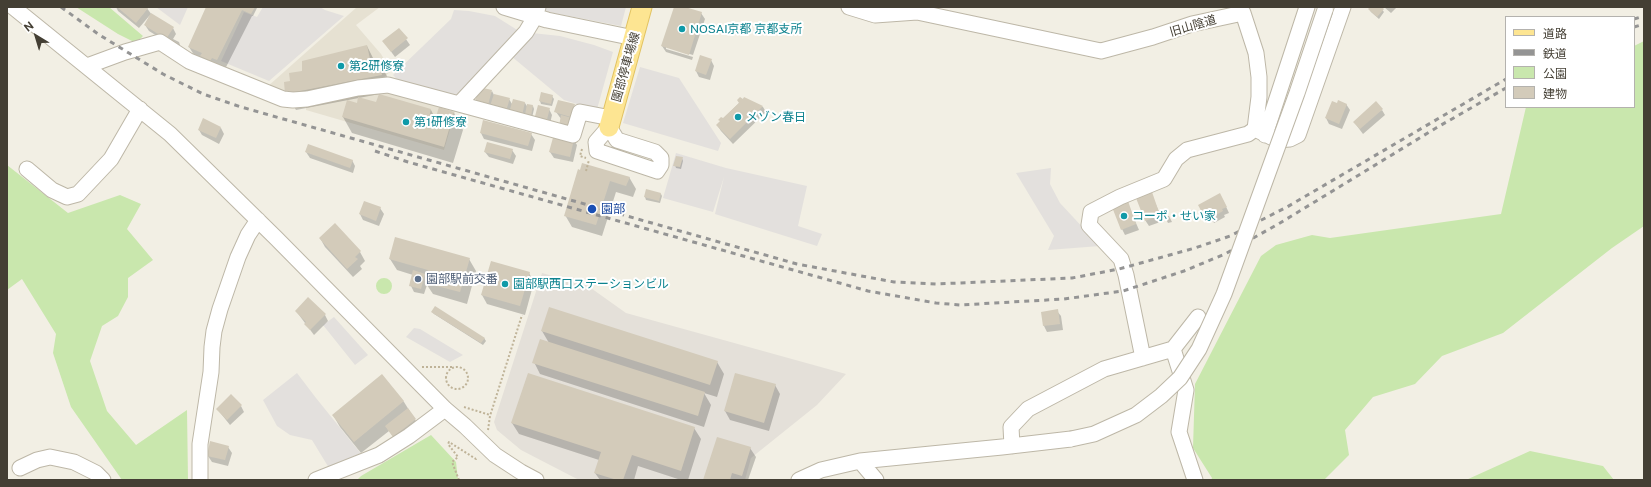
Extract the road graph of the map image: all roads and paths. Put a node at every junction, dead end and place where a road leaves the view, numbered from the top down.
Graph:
1 (13, 7) edge
2 (504, 7) edge
3 (642, 7) edge
4 (849, 7) edge
5 (1307, 7) edge
6 (1343, 7) edge
7 (1325, 9) edge
8 (1244, 10) edge
9 (537, 12) edge
10 (634, 38) junction
11 (87, 66) junction
12 (459, 104) junction
13 (140, 109) junction
14 (610, 123) joint
15 (1260, 132) junction
16 (589, 159) dead end
17 (27, 169) dead end
18 (586, 170) dead end
19 (258, 220) junction
20 (522, 315) dead end
21 (1198, 317) dead end
22 (1173, 348) junction
23 (1143, 358) junction
24 (421, 367) dead end
25 (456, 368) junction
26 (450, 387) junction
27 (445, 391) dead end
28 (464, 407) dead end
29 (445, 409) junction
30 (490, 415) junction
31 (492, 432) dead end
32 (1012, 446) junction
33 (479, 455) dead end
34 (860, 461) junction
35 (20, 468) dead end
36 (103, 480) edge
37 (200, 480) edge
38 (316, 480) edge
39 (459, 480) edge
40 (536, 480) edge
41 (798, 480) edge
42 (876, 480) edge
43 (1195, 480) edge

1 - 11 street
2 - 9 street
3 - 10 main road, 園部停車場線
4 - 8 street, 旧山陰道
5 - 15 street
6 - 15 street
7 - 32 street, bridge
8 - 15 street, 旧山陰道
9 - 10 street
9 - 12 street
10 - 14 main road, 園部停車場線
11 - 12 street
11 - 13 street
12 - 14 street
13 - 17 street
13 - 19 street
15 - 23 street
16 - 18 path
19 - 29 street
19 - 37 street
20 - 30 path
21 - 22 street
22 - 23 street
22 - 43 street
23 - 32 street
24 - 25 path
25 - 26 path
25 - 26 path
26 - 27 path
28 - 30 path
29 - 38 street
29 - 40 street
30 - 31 path
32 - 34 street
33 - 39 path
34 - 41 street
34 - 42 street
35 - 36 street

